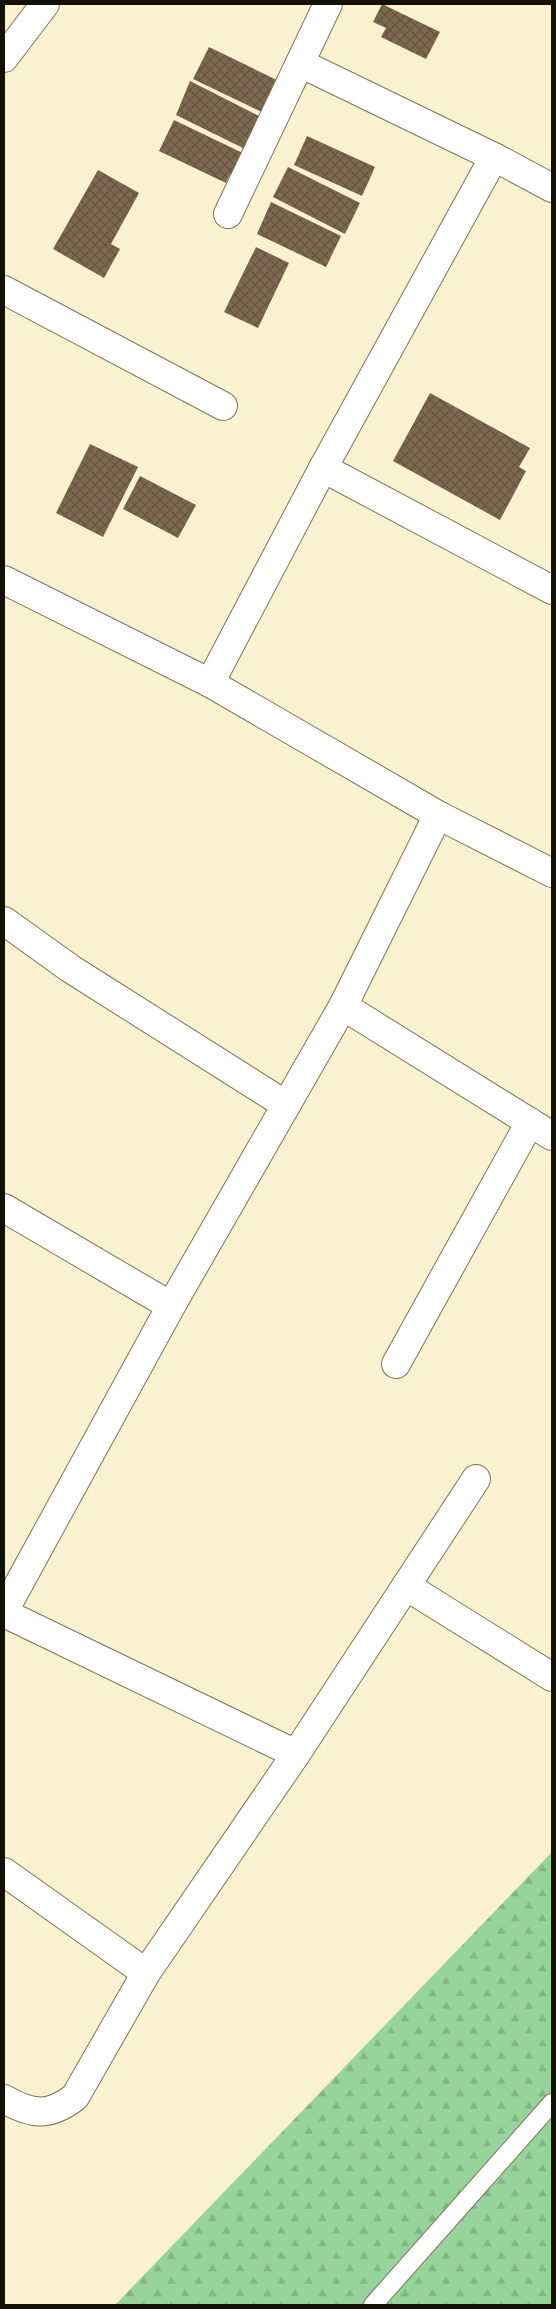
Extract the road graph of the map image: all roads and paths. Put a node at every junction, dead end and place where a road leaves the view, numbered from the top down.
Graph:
1 (45, 4) edge
2 (328, 4) edge
3 (4, 58) edge
4 (300, 63) junction
5 (494, 157) junction
6 (552, 188) edge
7 (228, 214) dead end
8 (4, 290) edge
9 (223, 406) dead end
10 (323, 468) junction
11 (4, 580) edge
12 (552, 590) edge
13 (210, 682) junction
14 (438, 814) junction
15 (552, 873) edge
16 (4, 921) edge
17 (343, 1006) junction
18 (286, 1105) junction
19 (541, 1129) edge
20 (4, 1208) edge
21 (172, 1306) junction
22 (396, 1364) dead end
23 (476, 1479) dead end
24 (406, 1586) junction
25 (4, 1612) edge
26 (552, 1677) edge
27 (296, 1754) junction
28 (4, 1872) edge
29 (146, 1973) junction
30 (4, 2099) edge
31 (552, 2103) edge
32 (373, 2305) edge

1 - 3 street
2 - 4 street
4 - 5 street
4 - 7 street
5 - 6 street
5 - 10 street
8 - 9 street
10 - 12 street
10 - 13 street
11 - 13 street
13 - 14 street
14 - 15 street
14 - 17 street
16 - 18 street
17 - 18 street
17 - 19 street
18 - 21 street
19 - 22 street
20 - 21 street
21 - 25 street
23 - 24 street
24 - 26 street
24 - 27 street
25 - 27 street
27 - 29 street
28 - 29 street
29 - 30 street
31 - 32 lane

